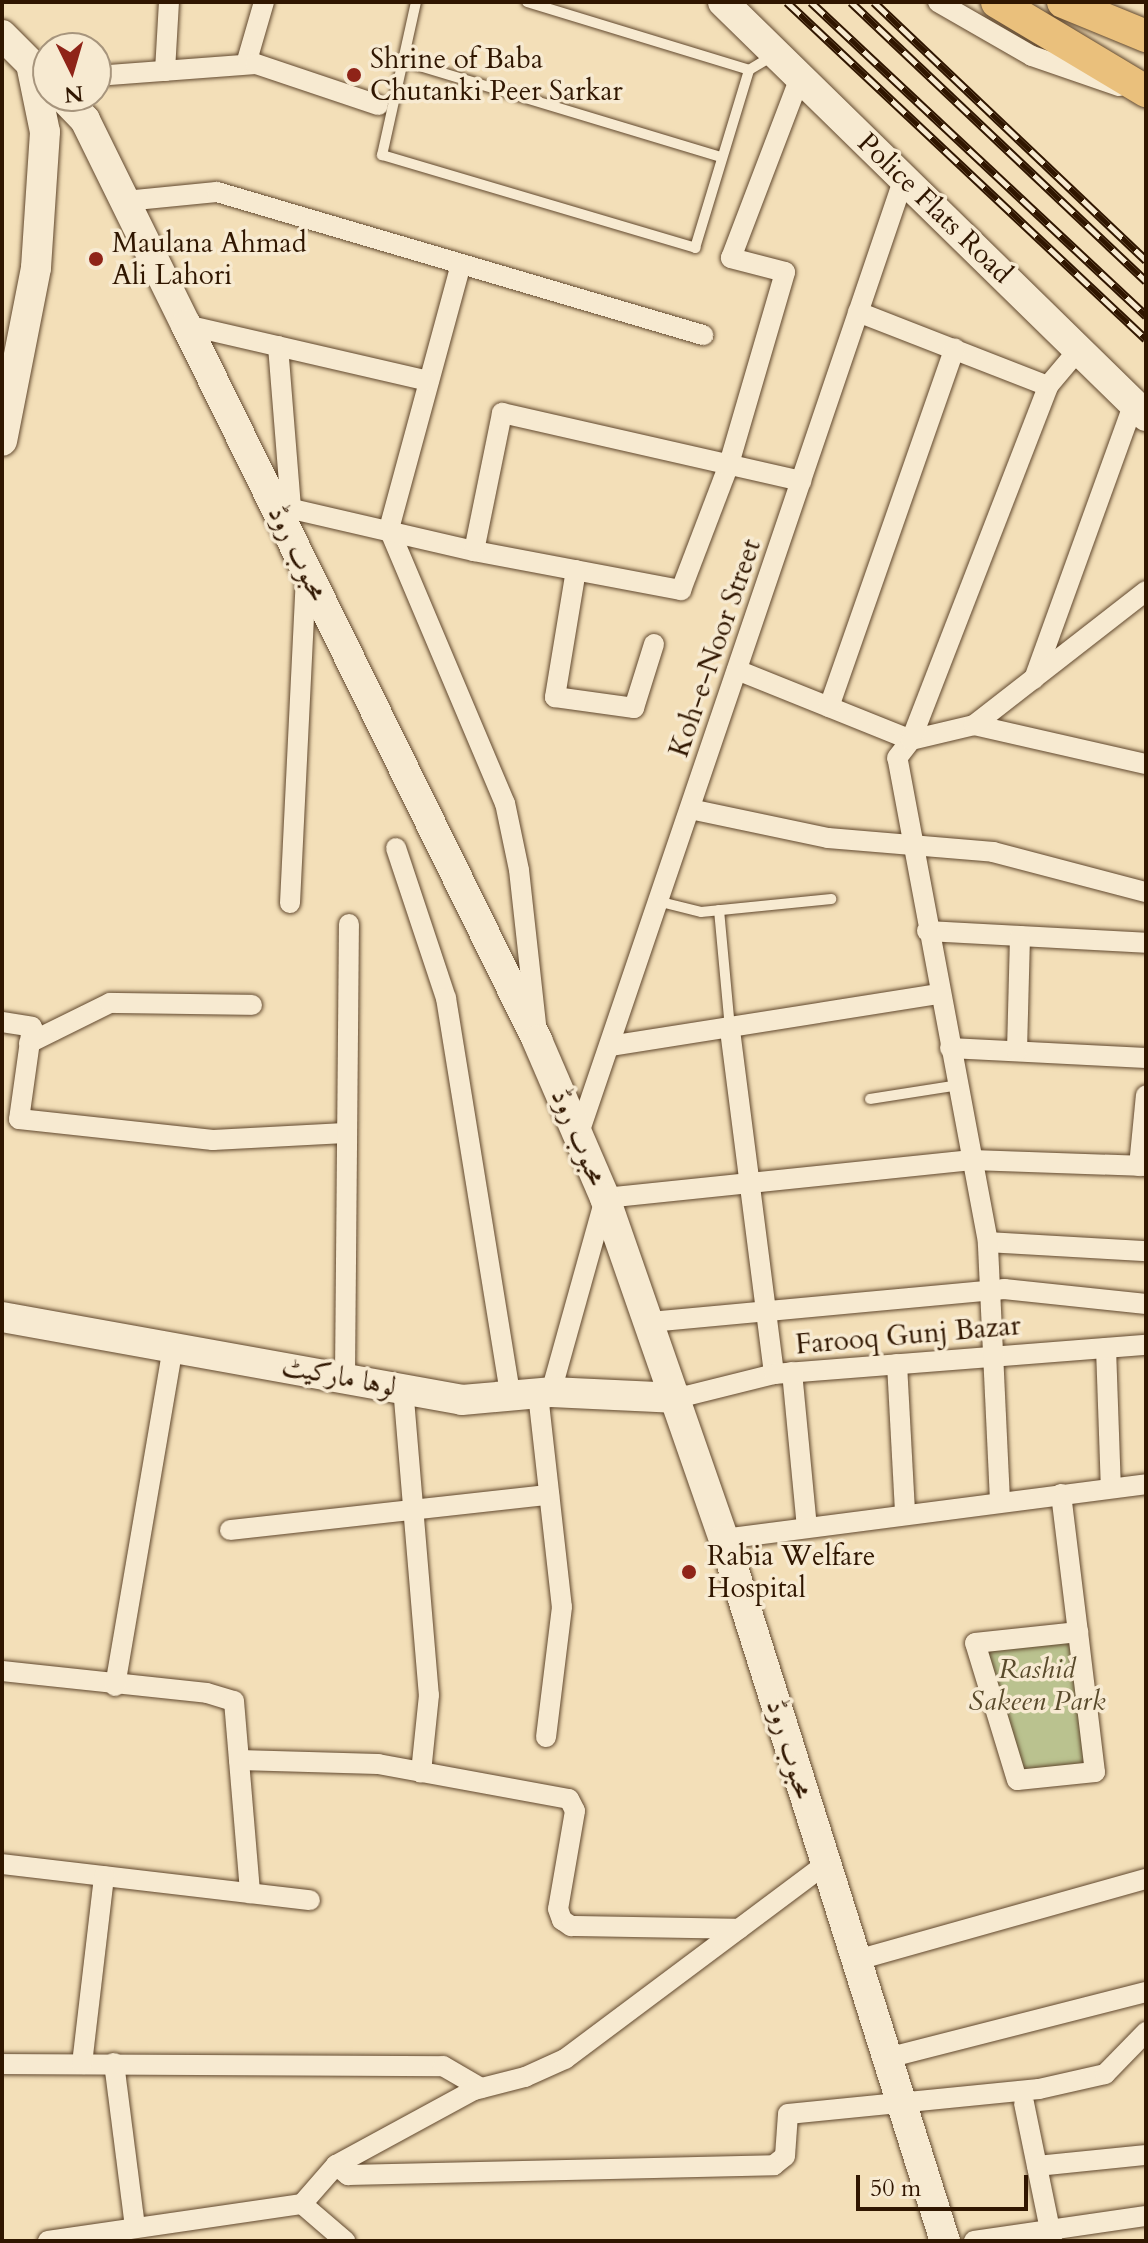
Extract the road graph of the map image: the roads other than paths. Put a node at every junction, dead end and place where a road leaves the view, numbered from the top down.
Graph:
1 (169, 2) edge
2 (264, 2) edge
3 (416, 2) edge
4 (527, 2) edge
5 (723, 2) edge
6 (938, 2) edge
7 (997, 2) edge
8 (1063, 2) edge
9 (1107, 2) edge
10 (1146, 26) edge
11 (2, 35) edge
12 (1146, 36) edge
13 (777, 54) junction
14 (403, 61) junction
15 (246, 64) junction
16 (32, 65) edge
17 (749, 70) junction
18 (165, 71) junction
19 (112, 75) edge
20 (800, 77) junction
21 (1146, 92) edge
22 (378, 105) dead end
23 (46, 112) edge
24 (77, 112) edge
25 (721, 157) junction
26 (904, 178) junction
27 (125, 201) junction
28 (461, 264) junction
29 (858, 312) junction
30 (186, 325) junction
31 (703, 335) dead end
32 (278, 346) junction
33 (955, 348) junction
34 (1080, 348) junction
35 (429, 381) junction
36 (1048, 386) junction
37 (1140, 409) edge
38 (2, 441) edge
39 (729, 464) junction
40 (801, 481) junction
41 (283, 507) junction
42 (389, 529) junction
43 (474, 551) junction
44 (306, 569) junction
45 (576, 570) junction
46 (1146, 591) edge
47 (654, 644) dead end
48 (737, 670) junction
49 (1034, 679) junction
50 (829, 707) junction
51 (974, 725) junction
52 (911, 740) junction
53 (1146, 764) edge
54 (690, 809) junction
55 (911, 845) junction
56 (396, 848) dead end
57 (1146, 892) edge
58 (831, 899) dead end
59 (657, 901) junction
60 (290, 903) dead end
61 (719, 910) junction
62 (349, 924) dead end
63 (927, 931) junction
64 (1020, 936) junction
65 (1146, 943) edge
66 (939, 994) junction
67 (252, 1005) dead end
68 (2, 1022) edge
69 (730, 1030) junction
70 (537, 1040) junction
71 (29, 1043) junction
72 (610, 1046) junction
73 (950, 1048) junction
74 (1017, 1051) junction
75 (1146, 1058) edge
76 (959, 1085) junction
77 (1146, 1095) edge
78 (870, 1099) dead end
79 (345, 1133) junction
80 (578, 1136) junction
81 (972, 1160) junction
82 (1143, 1166) edge
83 (753, 1182) junction
84 (605, 1198) junction
85 (988, 1242) junction
86 (1146, 1251) edge
87 (991, 1291) junction
88 (1146, 1304) edge
89 (768, 1311) junction
90 (2, 1317) edge
91 (650, 1322) junction
92 (173, 1345) junction
93 (1146, 1345) edge
94 (1106, 1348) junction
95 (993, 1355) junction
96 (897, 1364) junction
97 (783, 1373) junction
98 (345, 1376) junction
99 (403, 1387) junction
100 (533, 1393) junction
101 (678, 1398) junction
102 (1146, 1484) edge
103 (1111, 1488) junction
104 (1061, 1494) junction
105 (549, 1495) junction
106 (1000, 1501) junction
107 (413, 1511) junction
108 (905, 1514) junction
109 (807, 1527) junction
110 (230, 1530) dead end
111 (724, 1539) junction
112 (1078, 1632) junction
113 (2, 1671) edge
114 (115, 1686) junction
115 (546, 1737) dead end
116 (239, 1760) junction
117 (421, 1773) junction
118 (2, 1864) edge
119 (826, 1864) junction
120 (104, 1876) junction
121 (1146, 1879) edge
122 (250, 1893) junction
123 (310, 1900) dead end
124 (739, 1929) junction
125 (857, 1960) junction
126 (1146, 1992) edge
127 (1146, 2032) edge
128 (887, 2058) junction
129 (114, 2063) junction
130 (2, 2064) edge
131 (82, 2064) junction
132 (481, 2088) junction
133 (1024, 2103) dead end
134 (902, 2105) junction
135 (1146, 2155) edge
136 (336, 2165) junction
137 (1037, 2166) junction
138 (302, 2204) junction
139 (1146, 2216) edge
140 (135, 2228) junction
141 (1052, 2236) edge
142 (48, 2241) edge
143 (345, 2241) edge
144 (945, 2241) edge
145 (974, 2241) edge

1 - 18 street
2 - 15 street
3 - 14 lane
4 - 17 lane
5 - 13 street, Police Flats Road
6 - 21 street
7 - 21 main road
8 - 12 main road
9 - 10 street
11 - 16 street, محبوب روڈ
13 - 17 lane
13 - 20 street, Police Flats Road
14 - 25 lane
14 - 25 lane
15 - 18 street
15 - 22 street
17 - 25 lane
18 - 19 street
20 - 26 street, Police Flats Road
20 - 39 street
23 - 38 street
24 - 27 street, محبوب روڈ
26 - 29 street, Koh-e-Noor Street
26 - 34 street, Police Flats Road
27 - 28 street
27 - 30 street, محبوب روڈ
28 - 31 street
28 - 35 street
29 - 33 street
29 - 40 street, Koh-e-Noor Street
30 - 32 street
30 - 41 street, محبوب روڈ
32 - 35 street
32 - 41 street
33 - 36 street
33 - 50 street
34 - 36 street
34 - 37 street, Police Flats Road
35 - 42 street
36 - 52 street
37 - 49 street
39 - 40 street
39 - 43 street
39 - 45 street
40 - 48 street, Koh-e-Noor Street
41 - 42 street
41 - 44 street, محبوب روڈ
42 - 43 street
42 - 70 street
43 - 45 street
44 - 60 street
44 - 70 street, محبوب روڈ
45 - 47 street
46 - 49 street
48 - 50 street
48 - 54 street, Koh-e-Noor Street
49 - 51 street
50 - 52 street
51 - 52 street
51 - 53 street
52 - 55 street
54 - 55 street
54 - 59 street, Koh-e-Noor Street
55 - 57 street
55 - 63 street
56 - 100 street
58 - 61 lane
59 - 61 lane
59 - 72 street, Koh-e-Noor Street
61 - 69 lane
62 - 79 street
63 - 64 street
63 - 66 street
64 - 65 street
64 - 74 street
66 - 69 street
66 - 73 street
67 - 71 street
68 - 71 street
69 - 72 street
69 - 83 street
70 - 80 street, محبوب روڈ
71 - 79 street
72 - 80 street, Koh-e-Noor Street
73 - 74 street
73 - 76 street
74 - 75 street
76 - 78 lane
76 - 81 street
77 - 82 street
79 - 98 street
80 - 84 street, محبوب روڈ
81 - 82 street
81 - 83 street
81 - 85 street
83 - 84 street
83 - 89 street
84 - 91 street, محبوب روڈ
84 - 100 street
85 - 86 street
85 - 87 street
87 - 88 street
87 - 89 street
87 - 95 street
89 - 91 street
89 - 97 street
90 - 92 street, لوہا مارکیٹ
91 - 101 street, محبوب روڈ
92 - 98 street, لوہا مارکیٹ
92 - 114 street
93 - 94 street, Farooq Gunj Bazar
94 - 95 street, Farooq Gunj Bazar
94 - 103 street
95 - 96 street, Farooq Gunj Bazar
95 - 106 street
96 - 97 street, Farooq Gunj Bazar
96 - 108 street
97 - 101 street, Farooq Gunj Bazar
97 - 109 street
98 - 99 street, لوہا مارکیٹ
99 - 100 street, لوہا مارکیٹ
99 - 107 street
100 - 101 street, لوہا مارکیٹ
100 - 105 street
101 - 111 street, محبوب روڈ
102 - 103 street
103 - 104 street
104 - 106 street
104 - 112 street
105 - 107 street
105 - 115 street
106 - 108 street
107 - 110 street
107 - 117 street
108 - 109 street
109 - 111 street
111 - 119 street, محبوب روڈ
112 - 112 street
113 - 114 street
114 - 116 street
116 - 117 street
116 - 122 street
117 - 124 street
118 - 120 street
119 - 124 street
119 - 125 street, محبوب روڈ
120 - 122 street
120 - 131 street
121 - 125 street
122 - 123 street
124 - 132 street
125 - 128 street, محبوب روڈ
126 - 128 street
127 - 134 street
128 - 134 street, محبوب روڈ
129 - 131 street
129 - 132 street
129 - 140 street
130 - 131 street
132 - 136 street
133 - 137 street
134 - 136 street
134 - 144 street, محبوب روڈ
135 - 137 street
136 - 138 street
137 - 141 street
138 - 140 street
138 - 143 street
139 - 141 street
140 - 142 street
141 - 145 street

